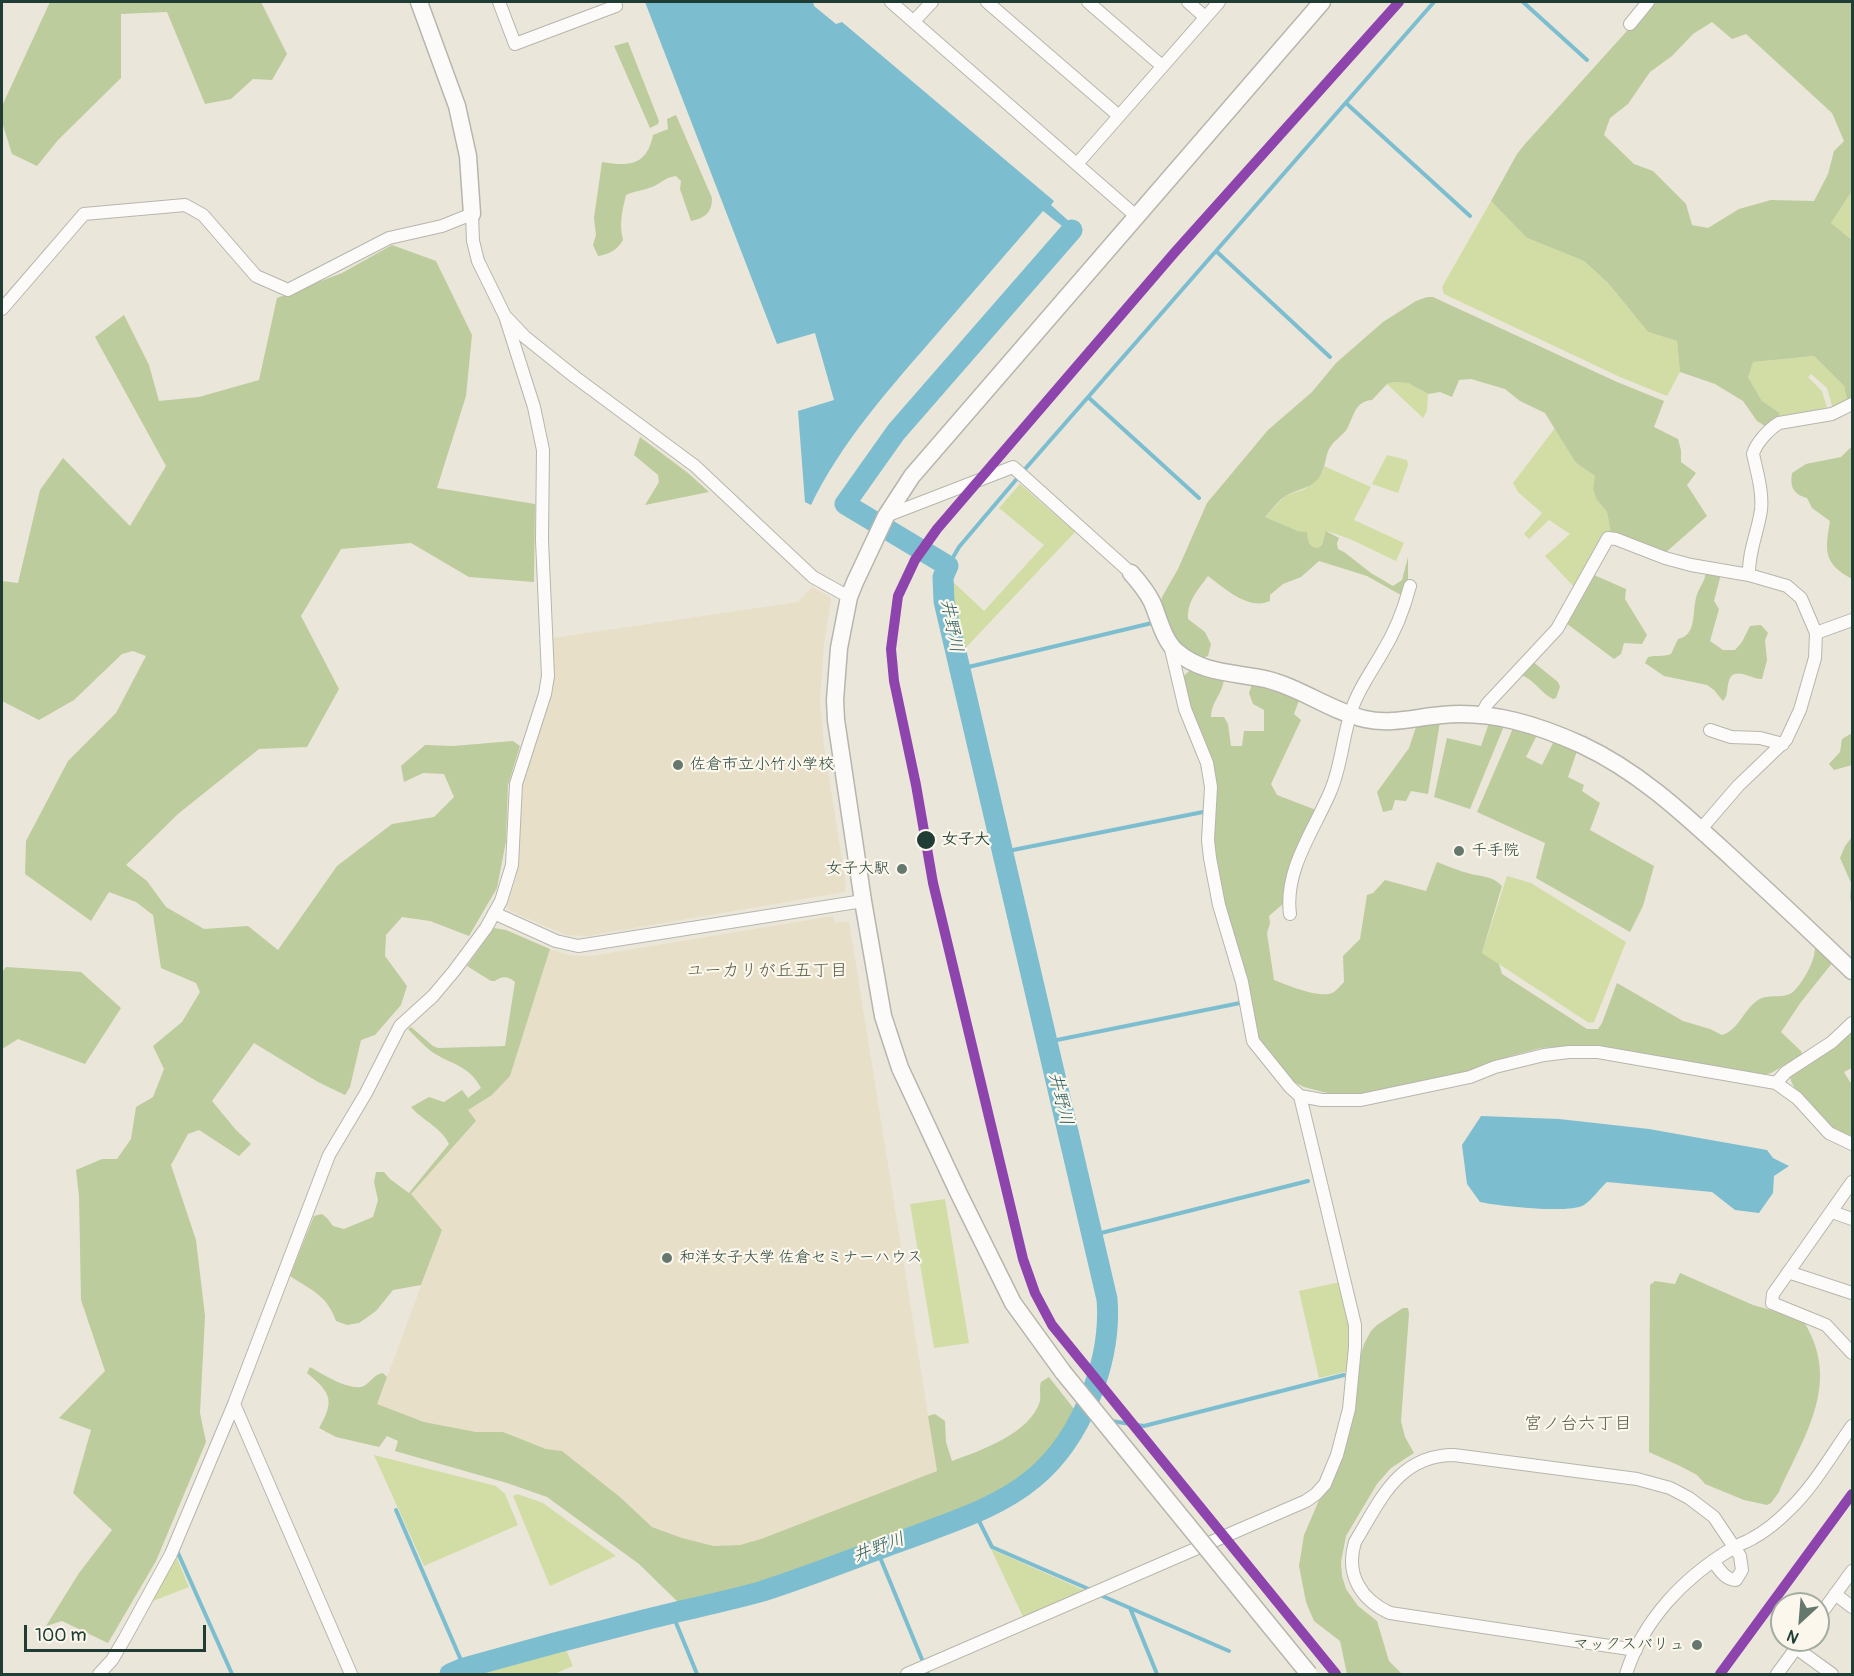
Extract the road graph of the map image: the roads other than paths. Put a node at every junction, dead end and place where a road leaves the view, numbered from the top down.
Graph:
1 (419, 2) edge
2 (499, 2) edge
3 (614, 2) edge
4 (891, 2) edge
5 (932, 2) edge
6 (987, 2) edge
7 (1088, 2) edge
8 (1188, 2) edge
9 (1219, 2) edge
10 (1322, 2) edge
11 (1648, 2) edge
12 (1205, 17) junction
13 (914, 21) junction
14 (1630, 24) dead end
15 (1162, 66) junction
16 (1119, 116) junction
17 (1077, 164) junction
18 (472, 214) junction
19 (1136, 216) junction
20 (2, 309) edge
21 (505, 316) junction
22 (1852, 404) edge
23 (886, 516) junction
24 (1131, 573) joint
25 (1749, 574) junction
26 (1410, 586) dead end
27 (849, 597) junction
28 (1852, 620) edge
29 (1816, 633) junction
30 (1169, 644) junction
31 (1350, 714) junction
32 (1481, 715) junction
33 (1710, 730) dead end
34 (1783, 744) junction
35 (1701, 830) junction
36 (863, 901) junction
37 (494, 913) junction
38 (1290, 914) dead end
39 (1852, 970) edge
40 (1852, 1023) edge
41 (1776, 1083) junction
42 (1300, 1096) junction
43 (1852, 1144) edge
44 (1852, 1182) edge
45 (1832, 1212) junction
46 (1852, 1219) edge
47 (1788, 1272) junction
48 (1852, 1293) edge
49 (1852, 1353) edge
50 (234, 1404) junction
51 (1852, 1426) edge
52 (1734, 1547) junction
53 (1713, 1561) junction
54 (1852, 1571) edge
55 (1835, 1594) junction
56 (1830, 1601) edge
57 (1852, 1607) edge
58 (1636, 1650) junction
59 (1793, 1652) edge
60 (1808, 1652) edge
61 (99, 1674) edge
62 (351, 1674) edge
63 (907, 1674) edge
64 (1308, 1674) edge
65 (1626, 1674) edge
66 (1777, 1674) edge
67 (1832, 1674) edge

1 - 18 street
2 - 3 street
4 - 13 street
5 - 13 street
6 - 16 street
7 - 15 street
8 - 12 street
9 - 12 street
10 - 19 street
11 - 14 street
12 - 15 street
13 - 17 street
15 - 16 street
16 - 17 street
17 - 19 street
18 - 20 street
18 - 21 street
19 - 23 street
21 - 27 street
21 - 37 street
22 - 25 street
23 - 24 street
23 - 27 street
24 - 30 street
25 - 29 street
25 - 32 street
26 - 31 street
27 - 36 street
28 - 29 street
29 - 34 street
30 - 31 street
30 - 42 street
31 - 32 street
31 - 38 street
32 - 35 street
33 - 34 street
34 - 35 street
35 - 39 street
36 - 37 street
36 - 64 street, bridge
37 - 50 street
40 - 41 street
41 - 42 street
41 - 43 street
42 - 63 street
44 - 45 street
45 - 46 street
45 - 47 street
47 - 48 street
47 - 49 street
50 - 61 street
50 - 62 street
51 - 52 street
52 - 53 street
52 - 53 street
52 - 58 street
53 - 58 street
54 - 55 street
55 - 56 street
55 - 57 street
58 - 65 street
59 - 66 street
60 - 67 street

